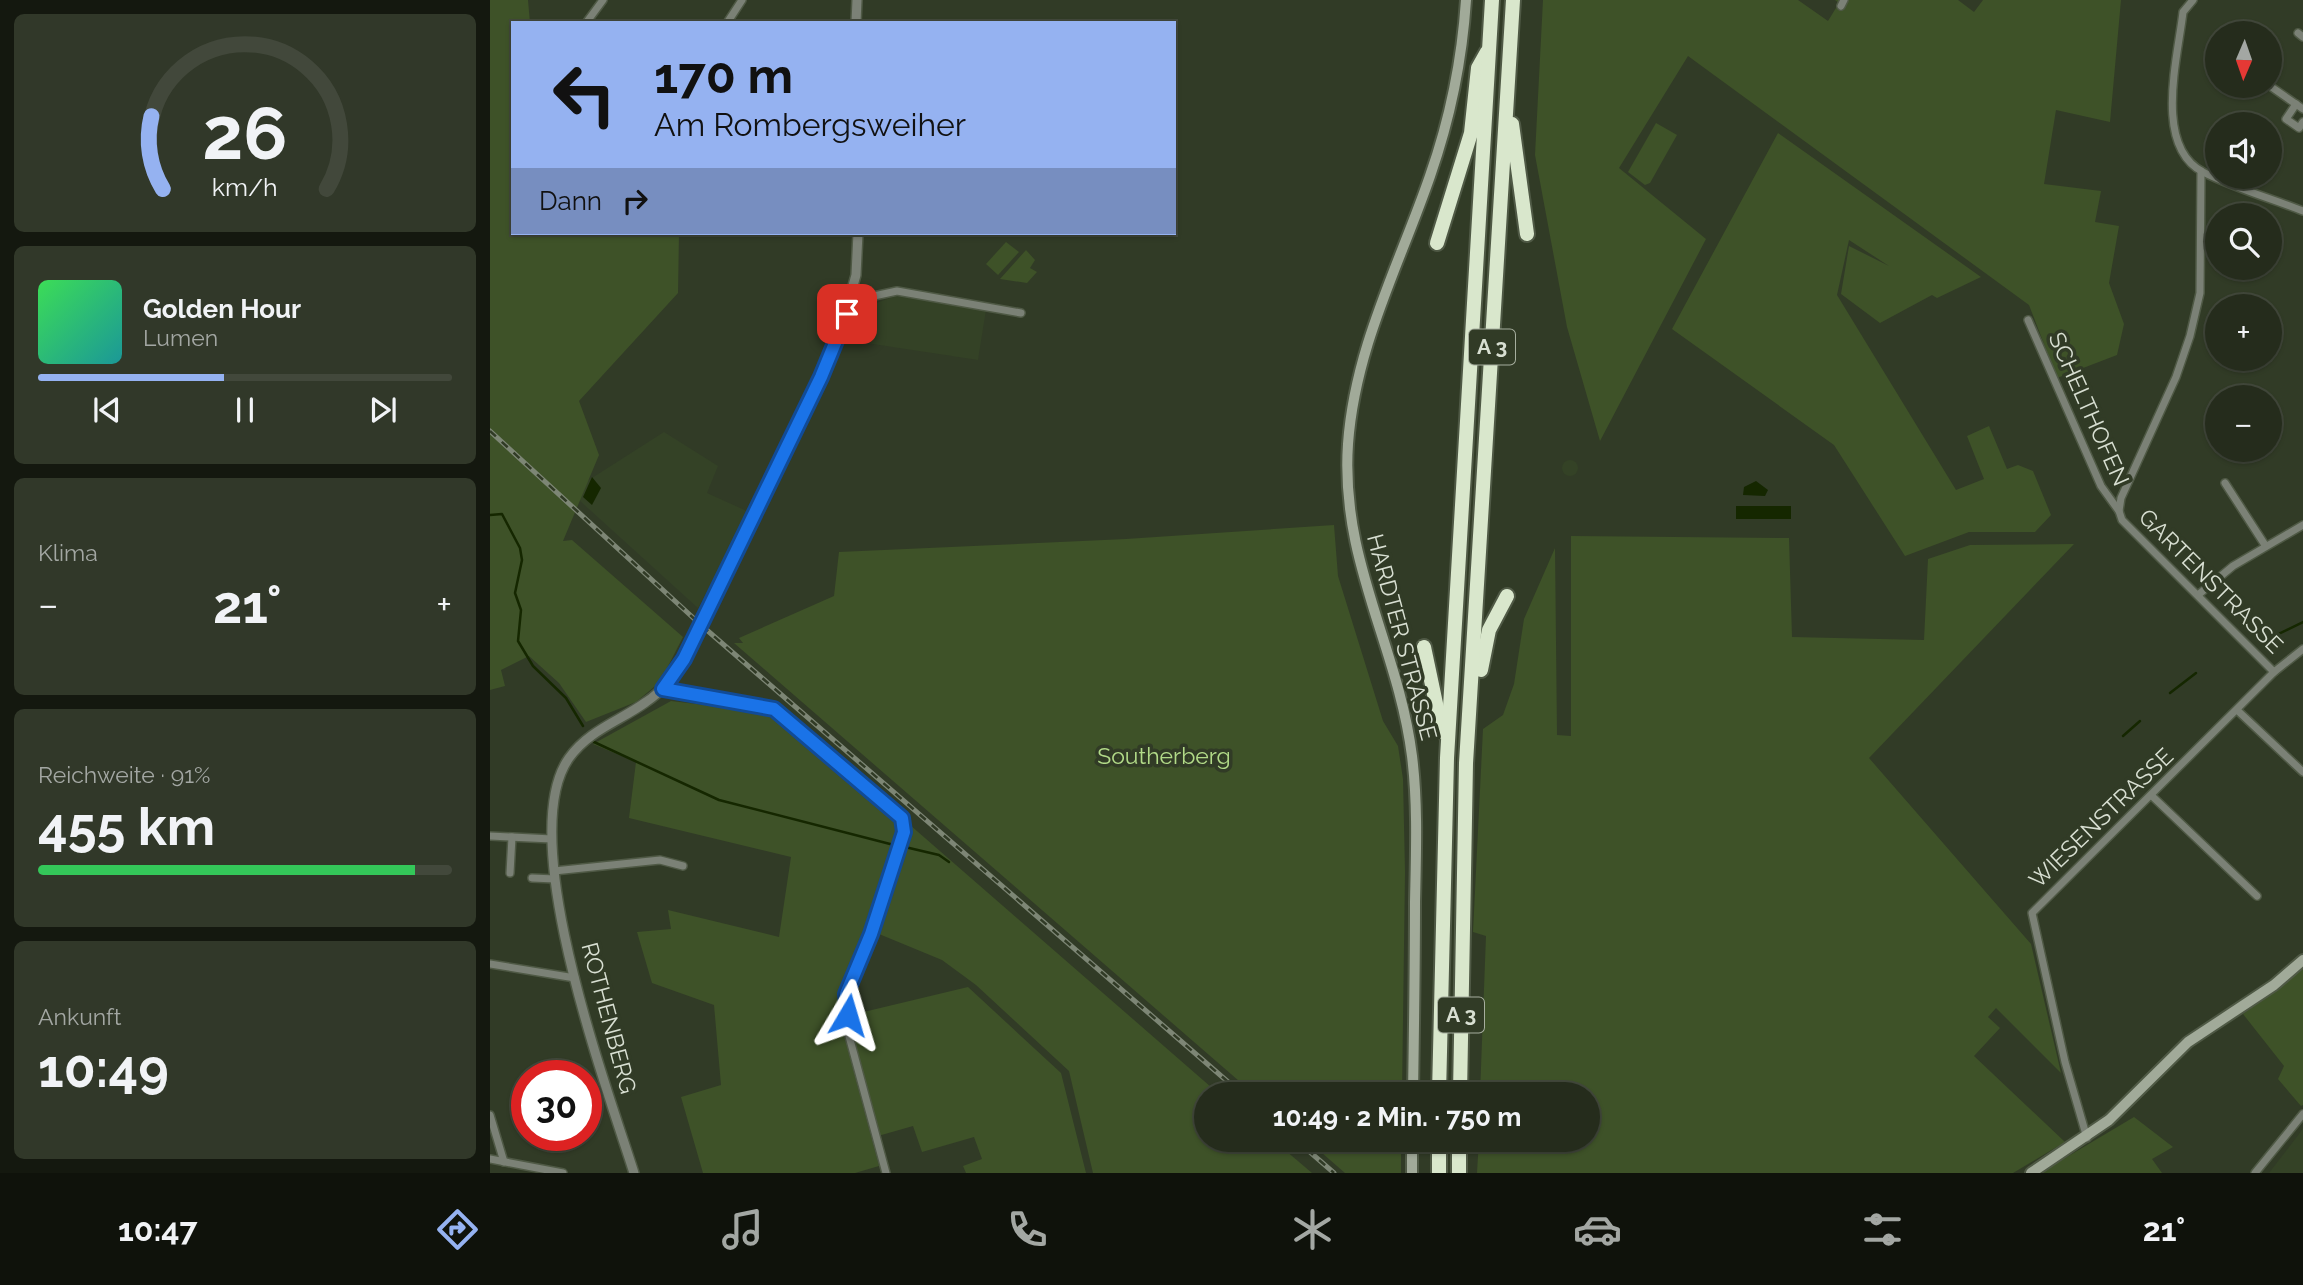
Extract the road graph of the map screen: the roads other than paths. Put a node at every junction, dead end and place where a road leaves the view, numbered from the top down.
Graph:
1 (603, 0) edge
2 (742, 0) edge
3 (857, 0) edge
4 (1466, 0) edge
5 (1492, 0) edge
6 (1513, 0) edge
7 (2193, 0) edge
8 (587, 21) edge
9 (728, 21) edge
10 (856, 21) edge
11 (1490, 48) junction
12 (1507, 78) junction
13 (2282, 94) edge
14 (2300, 107) edge
15 (2303, 122) edge
16 (2201, 171) junction
17 (2303, 211) edge
18 (1527, 234) dead end
19 (858, 235) edge
20 (1437, 243) dead end
21 (851, 301) junction
22 (1021, 313) dead end
23 (2028, 320) dead end
24 (2225, 483) dead end
25 (2119, 511) junction
26 (2303, 525) edge
27 (2265, 545) junction
28 (2198, 595) junction
29 (1507, 596) dead end
30 (1424, 647) dead end
31 (2303, 649) edge
32 (2274, 672) junction
33 (663, 689) junction
34 (1471, 694) junction
35 (2237, 710) junction
36 (1447, 758) junction
37 (2303, 772) edge
38 (2152, 796) junction
39 (490, 836) edge
40 (512, 837) junction
41 (551, 839) junction
42 (683, 866) dead end
43 (510, 873) dead end
44 (555, 875) junction
45 (532, 878) dead end
46 (2257, 896) dead end
47 (2303, 960) edge
48 (490, 964) edge
49 (575, 978) junction
50 (1413, 1082) edge
51 (1440, 1082) edge
52 (1460, 1082) edge
53 (2303, 1114) edge
54 (490, 1115) edge
55 (2087, 1138) junction
56 (1412, 1152) edge
57 (1439, 1152) edge
58 (1459, 1152) edge
59 (490, 1159) edge
60 (504, 1162) junction
61 (562, 1173) edge
62 (634, 1173) edge
63 (886, 1173) edge
64 (1412, 1173) edge
65 (1439, 1173) edge
66 (1459, 1173) edge
67 (2031, 1173) edge
68 (2255, 1173) edge

1 - 8 street
2 - 9 street
3 - 10 street
4 - 50 main road, HARDTER STRASSE
5 - 11 highway, A 3
6 - 12 highway, A 3
7 - 16 street
11 - 20 highway
11 - 36 highway, A 3
12 - 18 highway
12 - 34 highway, A 3
13 - 14 street
14 - 15 street
16 - 17 street
16 - 25 street, GARTENSTRASSE
19 - 21 street, ROTHENBERG
21 - 22 street
21 - 33 street, ROTHENBERG
23 - 25 street, SCHELTHOFEN
24 - 27 street
25 - 28 street, GARTENSTRASSE
26 - 27 street
27 - 28 street
28 - 32 street, GARTENSTRASSE
29 - 34 highway
30 - 36 highway
31 - 32 street, WIESENSTRASSE
32 - 35 street, WIESENSTRASSE
33 - 41 street, ROTHENBERG
33 - 63 street
34 - 52 highway, A 3
35 - 37 street
35 - 38 street, WIESENSTRASSE
36 - 51 highway, A 3
38 - 46 street
38 - 55 street, WIESENSTRASSE
39 - 40 street
40 - 41 street
40 - 43 street
41 - 44 street, ROTHENBERG
42 - 44 street
44 - 45 street
44 - 49 street, ROTHENBERG
47 - 55 main road
48 - 49 street
49 - 62 street, ROTHENBERG
53 - 68 street
54 - 60 street
55 - 67 main road
56 - 64 main road
57 - 65 highway
58 - 66 highway
59 - 60 street
60 - 61 street

